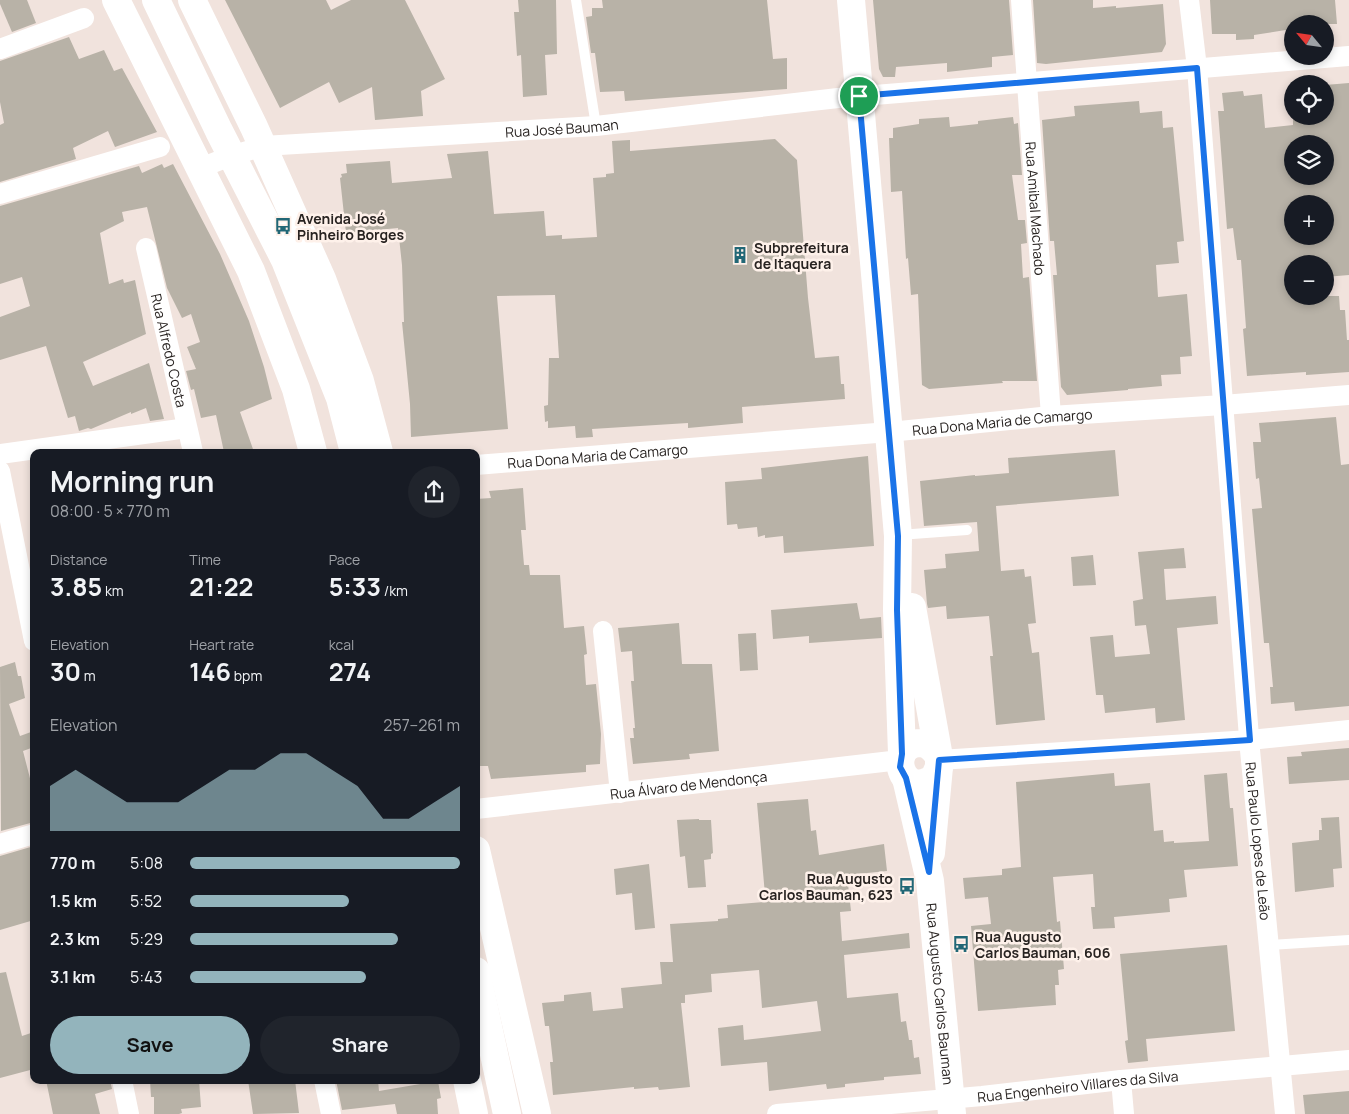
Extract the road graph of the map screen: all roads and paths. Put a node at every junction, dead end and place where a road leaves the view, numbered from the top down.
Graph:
1 (116, 0) edge
2 (156, 0) edge
3 (175, 0) edge
4 (192, 0) edge
5 (576, 0) edge
6 (851, 0) edge
7 (1021, 0) edge
8 (1189, 0) edge
9 (84, 18) dead end
10 (0, 49) edge
11 (1349, 56) edge
12 (187, 64) junction
13 (1197, 68) junction
14 (1028, 83) junction
15 (859, 96) junction
16 (596, 126) junction
17 (263, 146) junction
18 (160, 147) dead end
19 (231, 156) junction
20 (200, 168) junction
21 (0, 194) edge
22 (146, 248) dead end
23 (1349, 395) edge
24 (1223, 405) junction
25 (1051, 416) junction
26 (188, 428) junction
27 (889, 432) junction
28 (36, 449) edge
29 (192, 449) edge
30 (313, 449) edge
31 (353, 449) edge
32 (378, 449) edge
33 (30, 450) edge
34 (0, 454) edge
35 (480, 465) edge
36 (0, 471) edge
37 (967, 530) dead end
38 (898, 539) junction
39 (30, 621) edge
40 (603, 631) dead end
41 (1349, 730) edge
42 (1250, 740) junction
43 (939, 761) junction
44 (902, 764) junction
45 (620, 793) junction
46 (480, 809) edge
47 (30, 835) edge
48 (0, 844) edge
49 (480, 867) edge
50 (929, 872) junction
51 (1349, 940) edge
52 (1269, 945) junction
53 (480, 989) edge
54 (1349, 1060) edge
55 (1280, 1066) junction
56 (1121, 1080) junction
57 (123, 1084) edge
58 (325, 1084) edge
59 (468, 1084) edge
60 (951, 1106) edge
61 (129, 1114) edge
62 (331, 1114) edge
63 (474, 1114) edge
64 (507, 1114) edge
65 (537, 1114) edge
66 (777, 1114) edge
67 (1124, 1114) edge
68 (1284, 1114) edge

1 - 20 main road
2 - 12 main road
3 - 12 main road
4 - 17 main road
5 - 16 lane
6 - 15 main road, Rua Augusto Carlos Bauman
7 - 14 street, Rua Amibal Machado
8 - 13 street, Rua Paulo Lopes de Leão
9 - 10 street
11 - 13 street, Rua José Bauman
12 - 19 main road
13 - 14 street, Rua José Bauman
13 - 24 street, Rua Paulo Lopes de Leão
14 - 15 street, Rua José Bauman
14 - 25 street, Rua Amibal Machado
15 - 16 street, Rua José Bauman
15 - 27 main road, Rua Augusto Carlos Bauman
16 - 17 street, Rua José Bauman
17 - 19 street, Rua José Bauman
17 - 32 main road
18 - 21 street
19 - 20 street, Rua José Bauman
19 - 31 main road
20 - 30 main road
22 - 26 street, Rua Alfredo Costa
23 - 24 street, Rua Dona Maria de Camargo
24 - 25 street, Rua Dona Maria de Camargo
24 - 42 street, Rua Paulo Lopes de Leão
25 - 27 street, Rua Dona Maria de Camargo
26 - 28 street
26 - 29 street, Rua Alfredo Costa
27 - 35 street, Rua Dona Maria de Camargo
27 - 38 main road, Rua Augusto Carlos Bauman
33 - 34 street
36 - 39 street
37 - 38 lane
38 - 43 main road, Rua Augusto Carlos Bauman
38 - 44 main road, Rua Augusto Carlos Bauman
40 - 45 street
41 - 42 street
42 - 43 street
42 - 52 street, Rua Paulo Lopes de Leão
43 - 44 main road
43 - 50 main road, Rua Augusto Carlos Bauman
44 - 45 street, Rua Álvaro de Mendonça
44 - 50 main road, Rua Augusto Carlos Bauman
45 - 46 street, Rua Álvaro de Mendonça
47 - 48 street
49 - 65 main road
50 - 60 main road, Rua Augusto Carlos Bauman
51 - 52 lane
52 - 55 street, Rua Paulo Lopes de Leão
53 - 64 main road
54 - 55 street, Rua Engenheiro Villares da Silva
55 - 56 street, Rua Engenheiro Villares da Silva
55 - 68 street, Rua Paulo Lopes de Leão
56 - 60 street, Rua Engenheiro Villares da Silva
56 - 67 street
57 - 61 street
58 - 62 street
59 - 63 main road
60 - 66 street, Rua Engenheiro Villares da Silva

